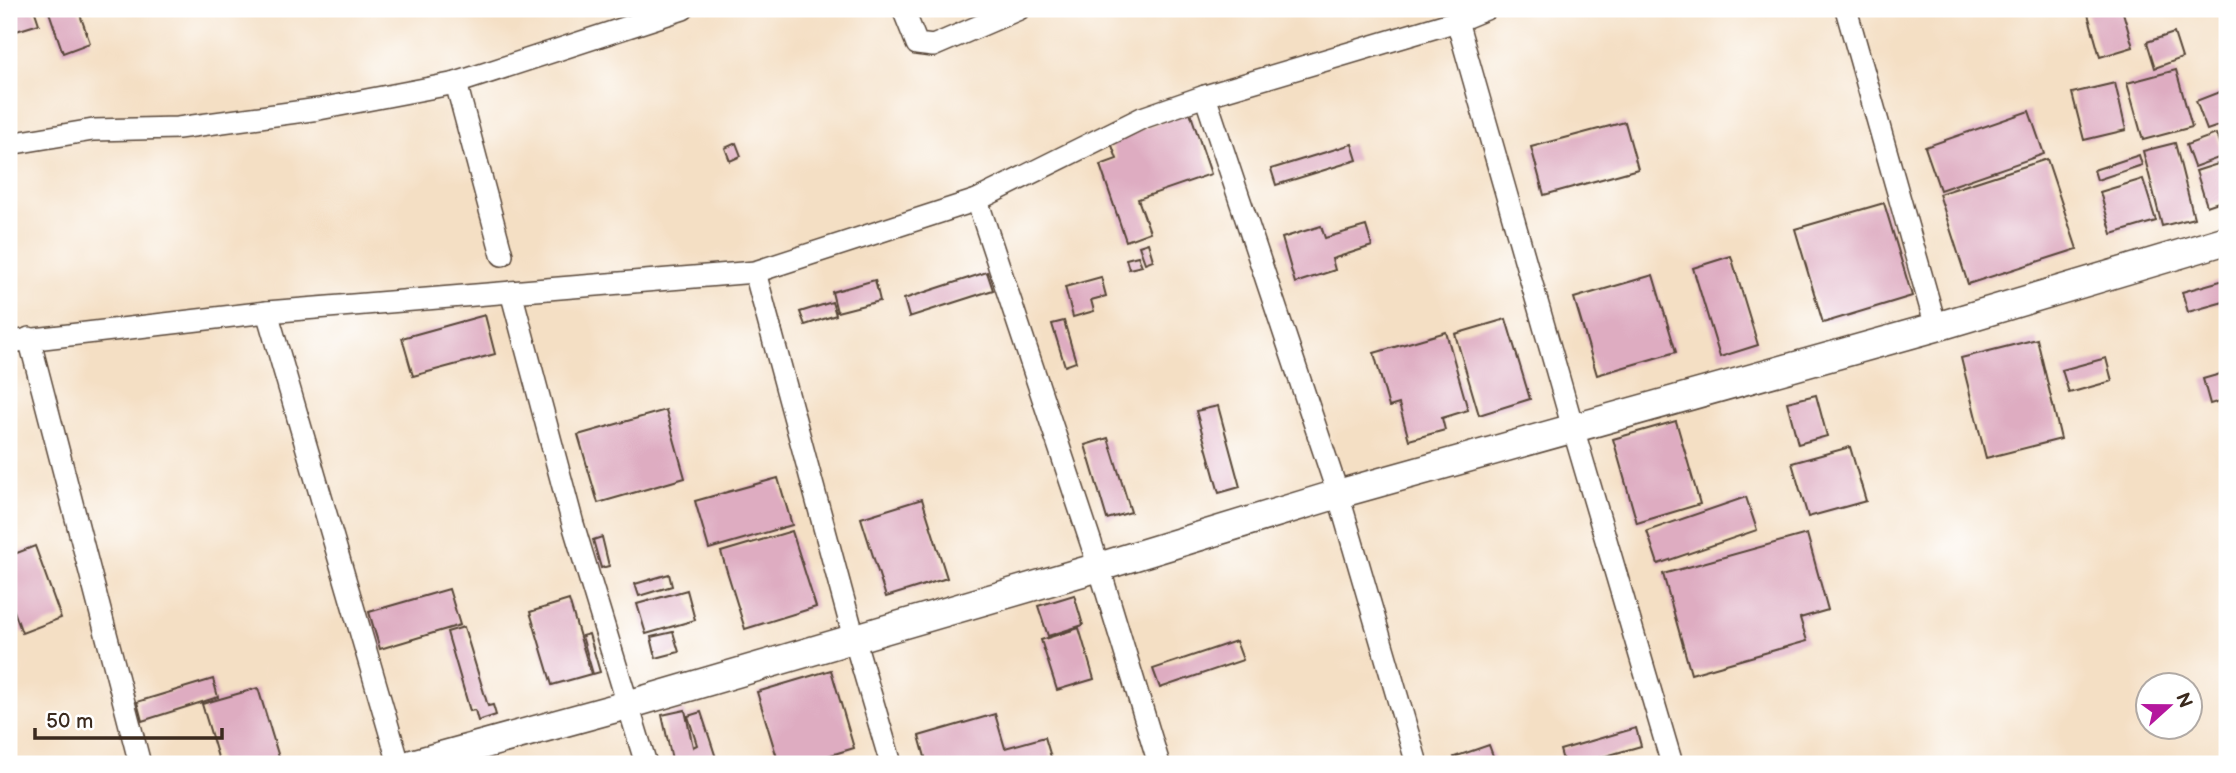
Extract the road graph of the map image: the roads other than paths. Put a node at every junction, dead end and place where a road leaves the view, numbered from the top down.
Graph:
1 (683, 9) edge
2 (903, 9) edge
3 (1019, 9) edge
4 (1486, 9) edge
5 (1846, 9) edge
6 (1457, 21) junction
7 (456, 83) junction
8 (1205, 96) junction
9 (9, 144) edge
10 (977, 200) junction
11 (2227, 240) edge
12 (502, 255) dead end
13 (755, 272) junction
14 (511, 292) junction
15 (267, 312) junction
16 (1936, 327) junction
17 (19, 340) edge
18 (1573, 428) junction
19 (1338, 495) junction
20 (1099, 568) junction
21 (854, 638) junction
22 (628, 705) junction
23 (140, 764) edge
24 (399, 764) edge
25 (412, 764) edge
26 (646, 764) edge
27 (891, 764) edge
28 (1160, 764) edge
29 (1417, 764) edge
30 (1672, 764) edge

1 - 7 street
2 - 3 street
4 - 6 street
5 - 16 street
6 - 8 street
6 - 18 street
7 - 9 street
7 - 12 street
8 - 10 street
8 - 19 street
10 - 13 street
10 - 20 street
11 - 16 street
13 - 14 street
13 - 21 street
14 - 15 street
14 - 22 street
15 - 17 street
15 - 24 street
16 - 18 street
17 - 23 street
18 - 19 street
18 - 30 street
19 - 20 street
19 - 29 street
20 - 21 street
20 - 28 street
21 - 22 street
21 - 27 street
22 - 25 street
22 - 26 street

